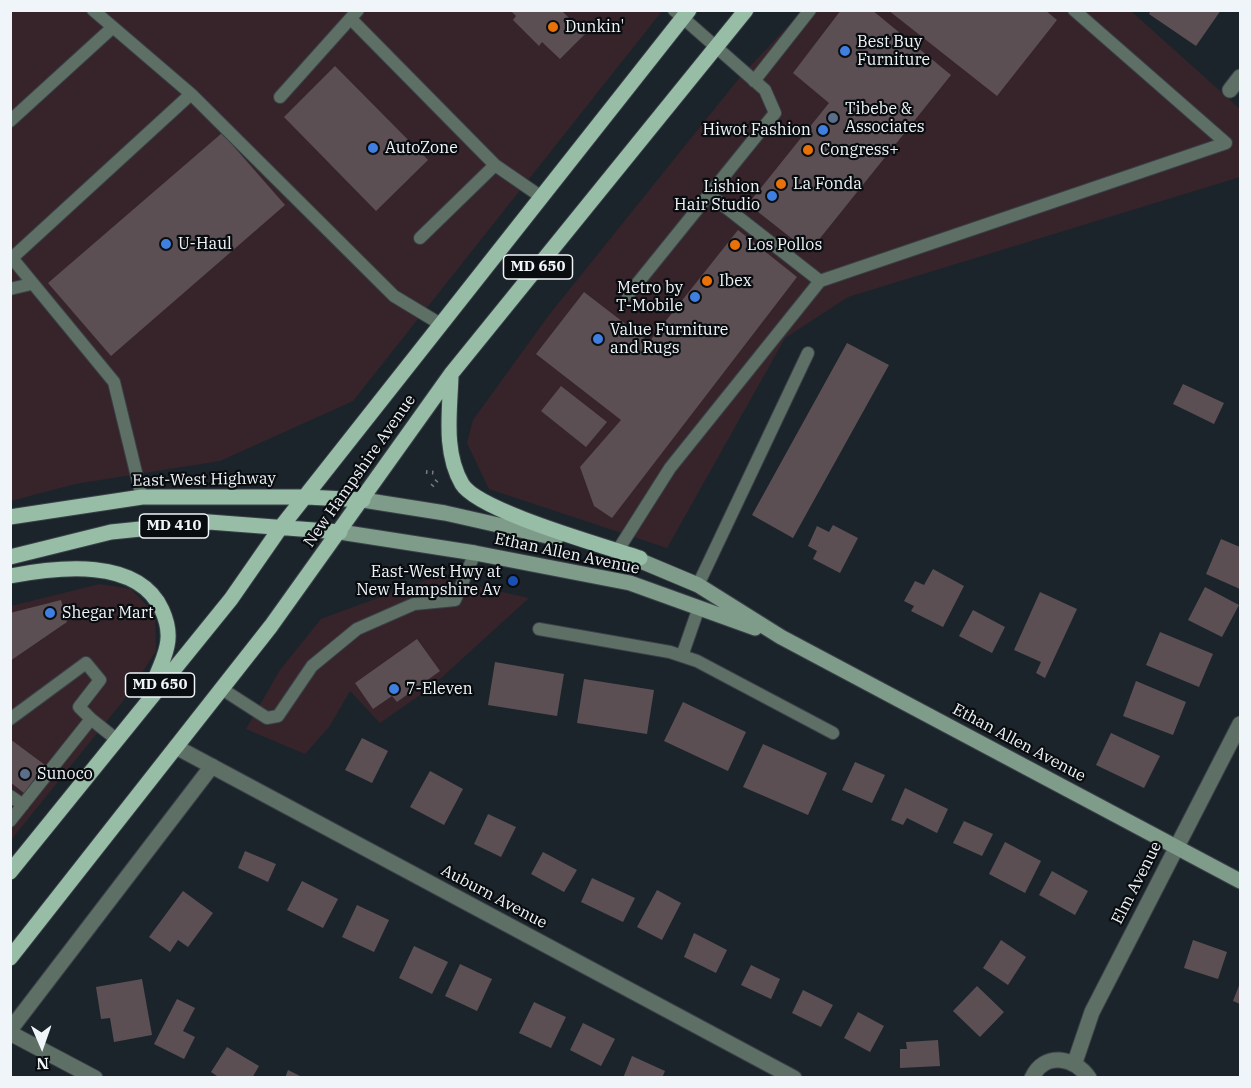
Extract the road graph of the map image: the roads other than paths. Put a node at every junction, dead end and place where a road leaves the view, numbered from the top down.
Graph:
1 (93, 10) edge
2 (746, 10) edge
3 (810, 10) edge
4 (1074, 10) edge
5 (682, 13) edge
6 (354, 15) edge
7 (112, 28) junction
8 (716, 45) junction
9 (1240, 77) edge
10 (754, 81) junction
11 (1230, 90) dead end
12 (191, 94) junction
13 (280, 97) dead end
14 (10, 121) edge
15 (495, 165) junction
16 (710, 195) junction
17 (540, 196) junction
18 (420, 238) dead end
19 (820, 281) junction
20 (31, 284) junction
21 (10, 289) edge
22 (628, 295) dead end
23 (442, 325) junction
24 (808, 353) dead end
25 (451, 374) junction
26 (307, 496) junction
27 (142, 497) junction
28 (363, 500) junction
29 (10, 517) edge
30 (281, 527) junction
31 (340, 532) junction
32 (618, 550) junction
33 (475, 553) junction
34 (10, 557) edge
35 (640, 558) junction
36 (10, 576) edge
37 (698, 585) junction
38 (699, 608) junction
39 (539, 629) dead end
40 (781, 637) junction
41 (682, 656) junction
42 (222, 689) junction
43 (145, 703) junction
44 (10, 718) edge
45 (91, 719) junction
46 (1240, 724) edge
47 (833, 733) dead end
48 (116, 739) junction
49 (176, 747) junction
50 (212, 766) junction
51 (10, 796) edge
52 (23, 805) junction
53 (10, 821) edge
54 (1175, 846) junction
55 (10, 872) edge
56 (1240, 881) edge
57 (10, 958) edge
58 (10, 1031) edge
59 (1075, 1062) junction
60 (95, 1077) edge
61 (794, 1077) edge
62 (1032, 1077) edge
63 (1089, 1077) edge

1 - 7 lane
2 - 8 main road, New Hampshire Avenue / MD 650
3 - 10 lane
4 - 19 lane
5 - 8 lane
5 - 17 main road, New Hampshire Avenue / MD 650
6 - 13 lane
6 - 15 lane
7 - 12 lane
7 - 14 lane
8 - 10 lane
8 - 25 main road, New Hampshire Avenue / MD 650
9 - 11 street
10 - 16 lane
12 - 20 lane
12 - 23 lane
15 - 17 lane
15 - 18 lane
16 - 19 lane
16 - 22 lane
17 - 23 main road, New Hampshire Avenue / MD 650
19 - 32 lane
20 - 21 lane
20 - 27 lane
23 - 26 main road, New Hampshire Avenue / MD 650
24 - 37 lane
25 - 28 main road, New Hampshire Avenue / MD 650
25 - 32 main road
26 - 27 main road, East-West Highway / MD 410
26 - 28 main road, East-West Highway / MD 410
26 - 30 main road, New Hampshire Avenue / MD 650
27 - 29 main road, East-West Highway / MD 410
28 - 31 main road, New Hampshire Avenue / MD 650
28 - 35 main road, Ethan Allen Avenue / MD 410
30 - 31 main road, MD 410
30 - 34 main road, MD 410
30 - 43 main road, New Hampshire Avenue / MD 650
31 - 33 main road, Ethan Allen Avenue / MD 410
31 - 42 main road, New Hampshire Avenue / MD 650
32 - 35 main road
33 - 38 main road, Ethan Allen Avenue / MD 410
33 - 42 lane
35 - 37 main road, Ethan Allen Avenue / MD 410
36 - 43 main road
37 - 40 main road, Ethan Allen Avenue / MD 410
38 - 40 main road, Ethan Allen Avenue / MD 410
38 - 41 lane
39 - 41 lane
40 - 54 main road, Ethan Allen Avenue / MD 410
41 - 47 lane
42 - 49 main road, New Hampshire Avenue / MD 650
43 - 48 main road, New Hampshire Avenue / MD 650
44 - 45 lane
45 - 48 lane
45 - 52 lane
46 - 54 street, Elm Avenue
48 - 55 main road, New Hampshire Avenue / MD 650
49 - 50 street, Auburn Avenue
49 - 57 main road, New Hampshire Avenue / MD 650
50 - 58 street
50 - 61 street, Auburn Avenue
51 - 52 lane
52 - 53 lane
54 - 56 main road, Ethan Allen Avenue / MD 410
54 - 59 street, Elm Avenue
58 - 60 street
59 - 62 street
59 - 63 street

